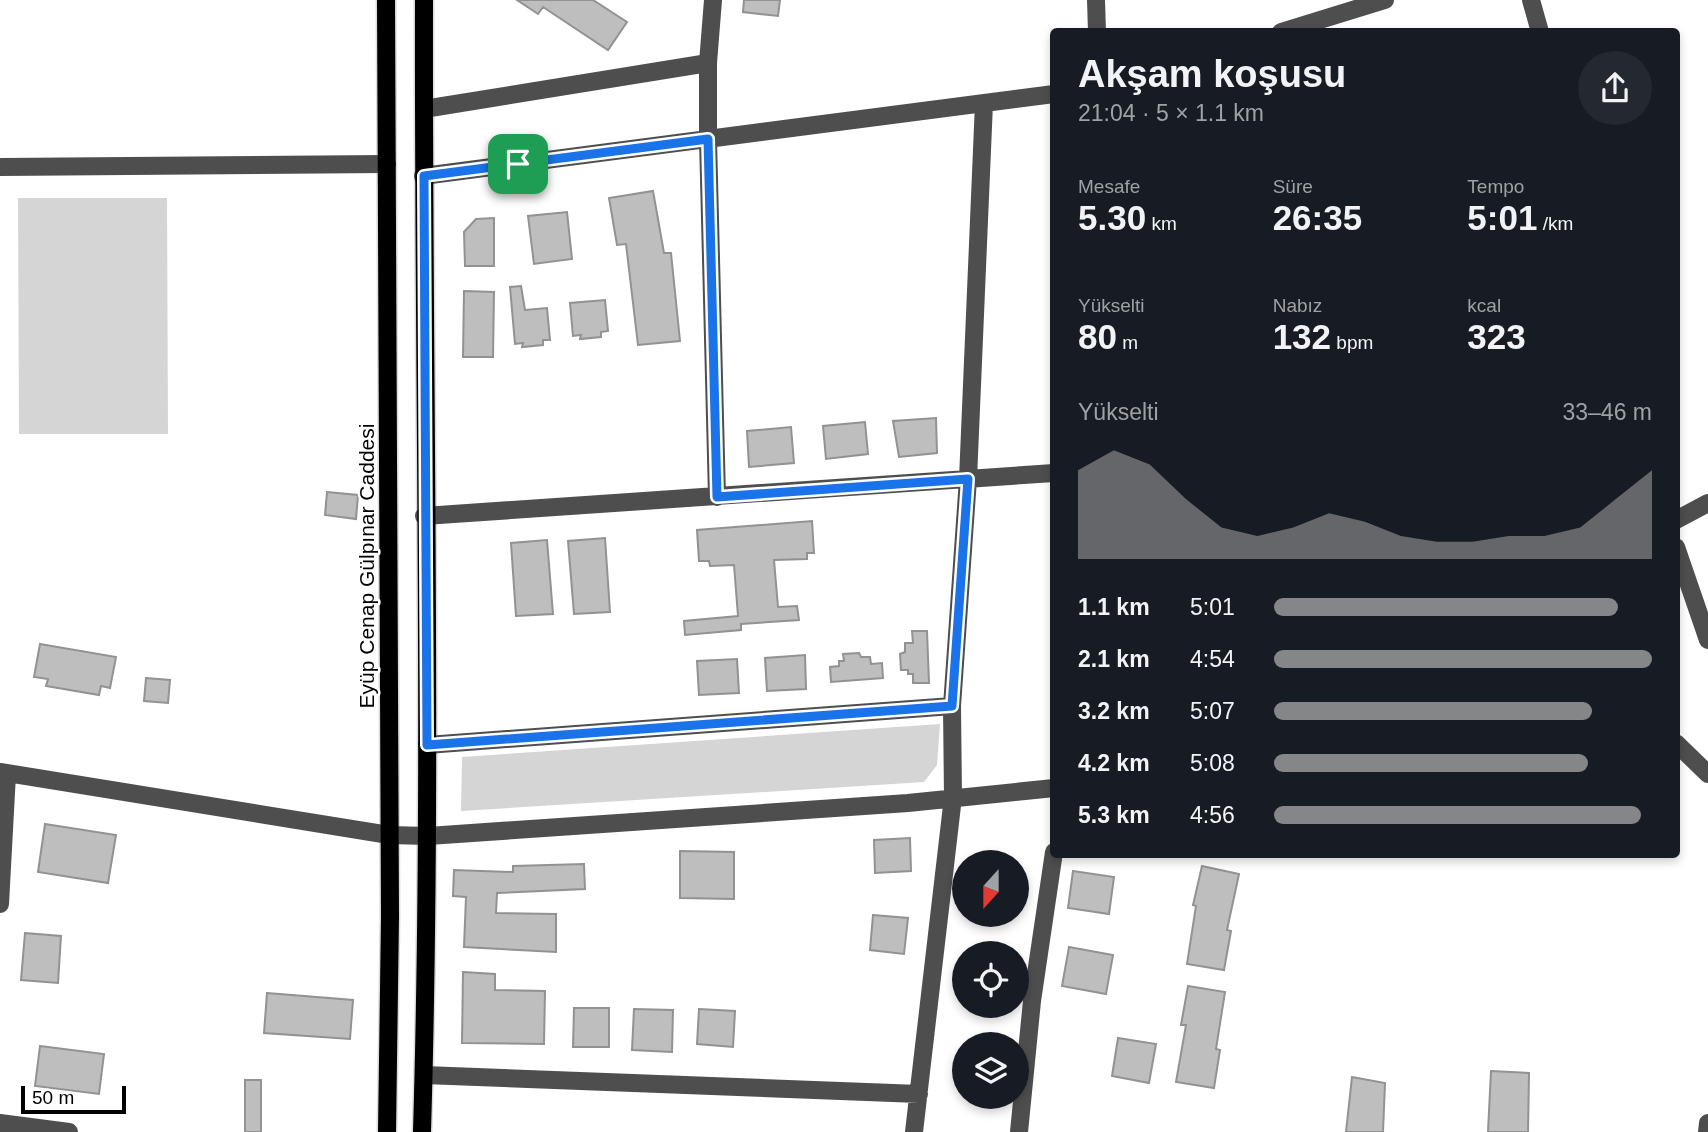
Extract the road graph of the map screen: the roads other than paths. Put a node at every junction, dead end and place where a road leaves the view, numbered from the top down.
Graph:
1 (386, 0) edge
2 (424, 0) edge
3 (713, 0) edge
4 (1096, 0) edge
5 (1385, 0) edge
6 (1531, 0) edge
7 (1097, 28) edge
8 (1294, 28) edge
9 (1539, 28) edge
10 (708, 63) junction
11 (1050, 95) edge
12 (985, 103) junction
13 (424, 109) junction
14 (708, 139) junction
15 (387, 164) junction
16 (0, 167) edge
17 (424, 176) junction
18 (1050, 473) edge
19 (968, 479) junction
20 (717, 497) junction
21 (1708, 503) edge
22 (425, 516) junction
23 (1680, 518) edge
24 (1680, 559) edge
25 (1708, 640) edge
26 (952, 706) junction
27 (427, 745) junction
28 (1680, 747) edge
29 (4, 773) edge
30 (1708, 774) edge
31 (1050, 788) edge
32 (953, 797) junction
33 (389, 835) junction
34 (429, 836) junction
35 (1053, 858) edge
36 (0, 904) edge
37 (424, 1075) junction
38 (919, 1094) junction
39 (0, 1123) edge
40 (1708, 1123) edge
41 (69, 1132) edge
42 (387, 1132) edge
43 (422, 1132) edge
44 (914, 1132) edge
45 (1019, 1132) edge
46 (1707, 1132) edge

1 - 15 main road, Eyüp Cenap Gülpınar Caddesi
2 - 13 main road
3 - 10 street
4 - 7 street
5 - 8 street
6 - 9 street
10 - 13 street
10 - 14 street
11 - 12 street
12 - 14 street
12 - 19 street
13 - 17 main road
14 - 17 street
14 - 20 street
15 - 16 street
15 - 33 main road, Eyüp Cenap Gülpınar Caddesi
17 - 22 main road
18 - 19 street
19 - 20 street
19 - 26 street
20 - 22 street
21 - 23 street
22 - 27 main road
24 - 25 street
26 - 27 street
26 - 32 street
27 - 34 main road
28 - 30 street
29 - 33 street
29 - 36 street
31 - 32 street
32 - 34 street
32 - 38 street
33 - 34 street
33 - 42 main road, Eyüp Cenap Gülpınar Caddesi
34 - 37 main road
35 - 45 street
37 - 38 street
37 - 43 main road
38 - 44 street
39 - 41 street
40 - 46 street

